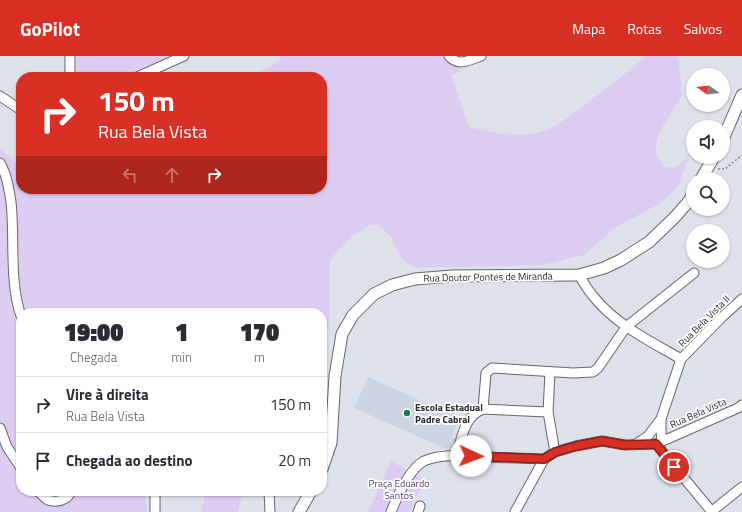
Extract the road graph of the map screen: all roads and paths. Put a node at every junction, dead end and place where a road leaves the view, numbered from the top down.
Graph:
1 (70, 56) edge
2 (184, 56) edge
3 (450, 56) edge
4 (481, 56) edge
5 (70, 72) edge
6 (148, 72) edge
7 (742, 95) edge
8 (0, 96) edge
9 (16, 107) edge
10 (730, 123) edge
11 (742, 155) edge
12 (0, 163) edge
13 (714, 172) edge
14 (686, 204) edge
15 (694, 274) dead end
16 (579, 275) junction
17 (742, 299) edge
18 (19, 308) edge
19 (626, 327) junction
20 (681, 359) junction
21 (550, 372) junction
22 (742, 405) edge
23 (483, 409) junction
24 (548, 412) junction
25 (661, 419) junction
26 (0, 428) edge
27 (659, 443) junction
28 (636, 444) junction
29 (555, 452) junction
30 (327, 455) edge
31 (456, 456) junction
32 (544, 459) junction
33 (16, 460) edge
34 (742, 487) edge
35 (44, 496) edge
36 (68, 496) edge
37 (155, 496) edge
38 (269, 496) edge
39 (308, 496) edge
40 (156, 512) edge
41 (270, 512) edge
42 (299, 512) edge
43 (391, 512) edge
44 (515, 512) edge
45 (711, 512) edge

1 - 5 street
2 - 6 street
3 - 4 street
7 - 10 street
8 - 9 street
11 - 13 path
12 - 18 street
14 - 16 street, Rua Doutor Pontes de Miranda
15 - 19 street
16 - 19 street
16 - 30 street, Rua Doutor Pontes de Miranda
17 - 20 street, Rua Bela Vista II
19 - 20 street
19 - 21 street
20 - 25 street, Rua Bela Vista
21 - 23 street
21 - 24 street
22 - 27 street, Rua Bela Vista
23 - 24 street
23 - 31 street
24 - 29 street
25 - 27 street, Rua Bela Vista
25 - 28 street, Rua Bela Vista
26 - 33 street
27 - 28 street, Rua Bela Vista
27 - 45 street
28 - 29 street, Rua Bela Vista
29 - 32 street, Rua Bela Vista
31 - 32 street
31 - 43 street
32 - 44 street
34 - 45 street
35 - 36 street
37 - 40 street
38 - 41 street
39 - 42 street

